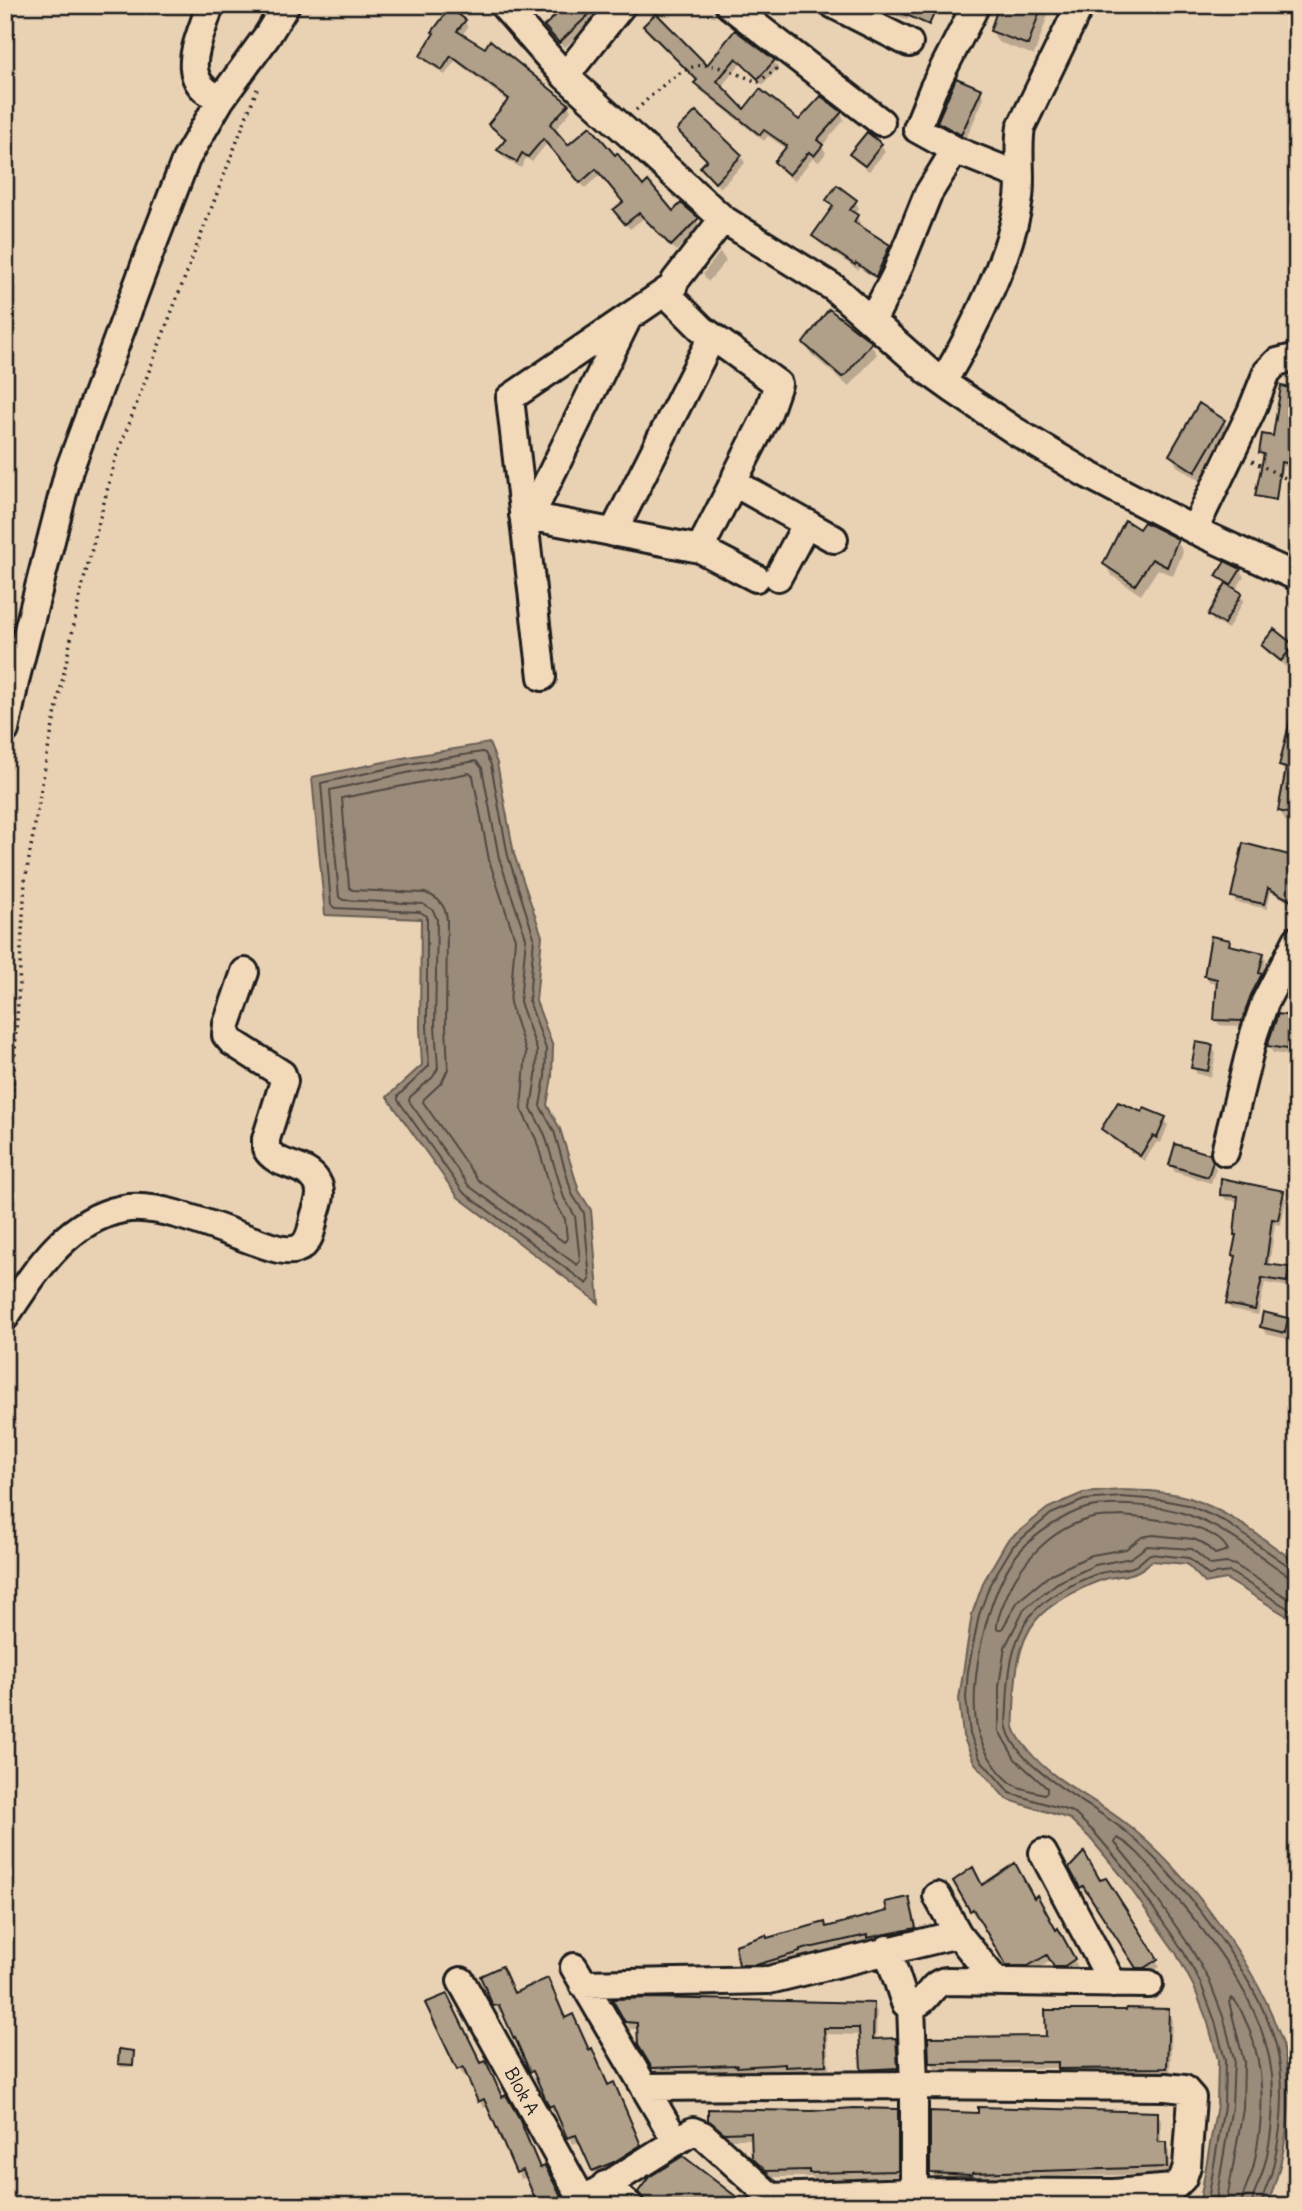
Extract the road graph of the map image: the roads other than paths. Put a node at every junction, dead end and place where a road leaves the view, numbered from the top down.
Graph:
1 (210, 5) edge
2 (286, 5) edge
3 (503, 5) edge
4 (622, 5) edge
5 (729, 5) edge
6 (834, 5) edge
7 (976, 5) edge
8 (1078, 6) edge
9 (909, 43) dead end
10 (565, 76) junction
11 (221, 99) junction
12 (881, 122) dead end
13 (955, 150) junction
14 (1020, 176) junction
15 (723, 219) junction
16 (671, 288) junction
17 (629, 317) junction
18 (872, 321) junction
19 (712, 337) junction
20 (1297, 357) edge
21 (943, 382) junction
22 (736, 478) junction
23 (523, 515) junction
24 (807, 523) junction
25 (1194, 530) junction
26 (612, 533) junction
27 (834, 538) dead end
28 (699, 549) junction
29 (1297, 577) edge
30 (542, 677) dead end
31 (5, 730) edge
32 (1297, 940) edge
33 (246, 972) dead end
34 (1225, 1152) dead end
35 (5, 1317) edge
36 (1042, 1853) dead end
37 (937, 1896) dead end
38 (958, 1934) junction
39 (887, 1950) junction
40 (995, 1980) junction
41 (461, 1981) dead end
42 (1113, 1984) junction
43 (1149, 1984) dead end
44 (911, 2006) junction
45 (914, 2085) junction
46 (646, 2087) junction
47 (676, 2141) junction
48 (605, 2185) junction
49 (914, 2192) junction
50 (1017, 2199) edge
51 (1110, 2199) edge
52 (776, 2201) edge
53 (578, 2203) edge
54 (630, 2206) edge

1 - 11 street
2 - 11 street
3 - 10 street
4 - 10 street
5 - 12 street
6 - 9 street
7 - 13 street
8 - 14 street
10 - 15 street
11 - 31 street
13 - 14 street
13 - 18 street
14 - 21 street
15 - 16 street
15 - 18 street
16 - 17 street
16 - 19 street
17 - 23 street
17 - 23 street
18 - 21 street
19 - 22 street
19 - 26 street
20 - 25 street
21 - 25 street
22 - 24 street
22 - 28 street
23 - 26 street
23 - 30 street
24 - 27 street
24 - 28 street
25 - 29 street
26 - 28 street
32 - 34 street
33 - 35 street
36 - 42 street
37 - 38 street
38 - 39 street
38 - 40 street
39 - 44 street
39 - 46 street
40 - 42 street
40 - 44 street
41 - 53 street, Blok A
42 - 43 street
44 - 45 street
45 - 46 street
45 - 49 street
45 - 51 street
46 - 47 street
47 - 48 street
47 - 52 street
48 - 53 street
48 - 54 street
49 - 50 street
49 - 52 street
50 - 51 street

